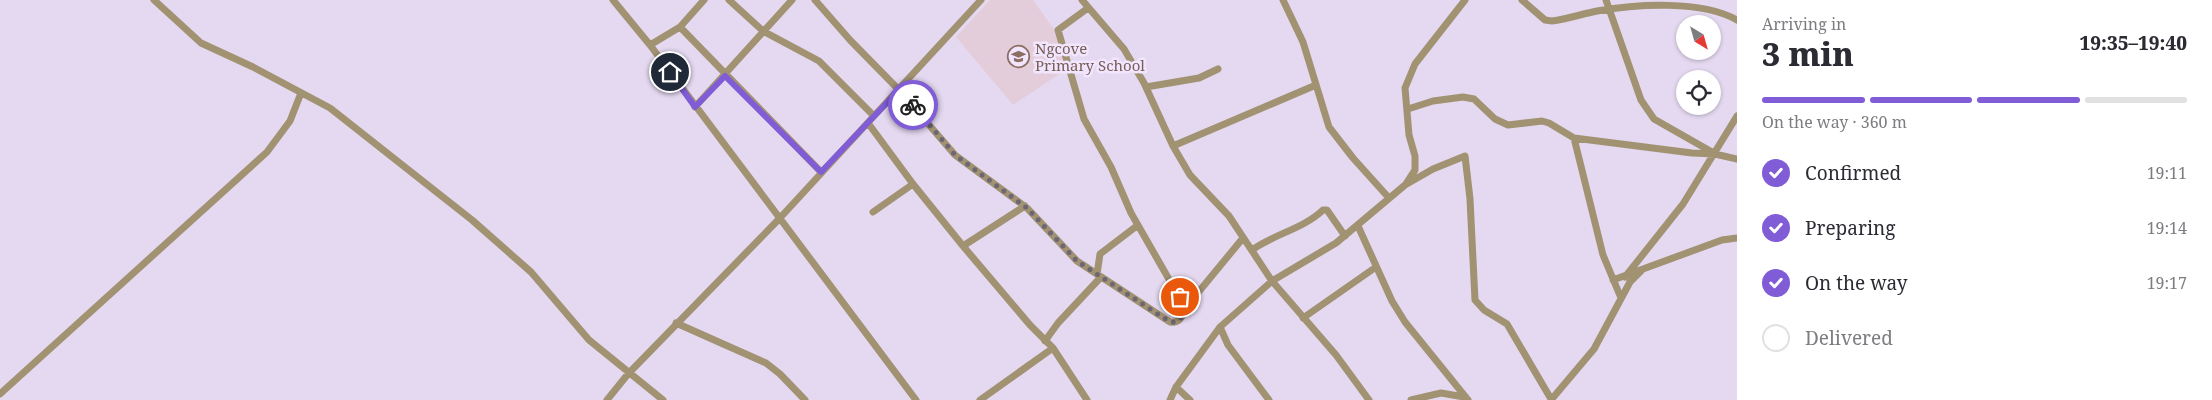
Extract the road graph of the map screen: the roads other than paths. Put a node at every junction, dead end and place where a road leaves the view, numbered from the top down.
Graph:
1 (154, 0) edge
2 (613, 0) edge
3 (704, 0) edge
4 (729, 0) edge
5 (792, 0) edge
6 (815, 0) edge
7 (981, 0) edge
8 (1082, 0) edge
9 (1283, 0) edge
10 (1465, 0) edge
11 (1522, 0) edge
12 (1606, 0) edge
13 (1088, 8) junction
14 (1609, 9) junction
15 (1737, 20) edge
16 (680, 27) junction
17 (763, 30) junction
18 (650, 45) junction
19 (1218, 69) dead end
20 (725, 76) junction
21 (1316, 85) junction
22 (1146, 87) junction
23 (899, 90) junction
24 (301, 92) junction
25 (695, 107) junction
26 (1408, 109) junction
27 (874, 116) junction
28 (1737, 116) edge
29 (868, 123) junction
30 (1574, 138) junction
31 (1173, 146) junction
32 (1715, 154) junction
33 (1737, 159) edge
34 (821, 172) junction
35 (912, 184) junction
36 (1405, 185) junction
37 (1389, 198) junction
38 (1025, 206) junction
39 (873, 212) dead end
40 (779, 220) junction
41 (1138, 225) junction
42 (1358, 226) junction
43 (1345, 236) junction
44 (1243, 238) junction
45 (1737, 238) edge
46 (963, 246) junction
47 (1252, 250) junction
48 (1376, 267) junction
49 (1641, 271) junction
50 (1099, 276) junction
51 (1625, 277) junction
52 (1613, 280) junction
53 (1272, 282) junction
54 (1621, 298) junction
55 (1187, 306) junction
56 (1302, 318) junction
57 (676, 323) junction
58 (1220, 327) junction
59 (1045, 341) junction
60 (1053, 348) junction
61 (628, 374) junction
62 (1176, 387) junction
63 (0, 394) edge
64 (1466, 398) edge
65 (608, 400) edge
66 (663, 400) edge
67 (805, 400) edge
68 (916, 400) edge
69 (980, 400) edge
70 (1087, 400) edge
71 (1170, 400) edge
72 (1190, 400) edge
73 (1269, 400) edge
74 (1369, 400) edge
75 (1411, 400) edge
76 (1551, 400) edge

1 - 24 street
2 - 18 street
3 - 16 street
4 - 17 street
5 - 17 street
6 - 23 street
7 - 23 street
8 - 13 street
9 - 21 street
10 - 26 street
11 - 14 street
12 - 14 street
13 - 22 street
13 - 41 street
14 - 15 street
14 - 32 street
16 - 18 street
16 - 20 street
17 - 20 street
17 - 27 street
18 - 25 street
19 - 22 street
20 - 25 street
20 - 34 street
21 - 31 street
21 - 37 street
22 - 31 street
23 - 27 street
23 - 38 street
24 - 61 street
24 - 63 street
25 - 40 street
26 - 30 street
26 - 36 street
27 - 29 street
28 - 32 street
29 - 34 street
29 - 35 street
30 - 32 street
30 - 52 street
31 - 44 street
32 - 33 street
32 - 51 street
34 - 40 street
35 - 39 street
35 - 46 street
36 - 37 street
36 - 76 street
37 - 42 street
38 - 46 street
38 - 50 street
40 - 57 street
40 - 68 street
41 - 50 street
41 - 55 street
42 - 43 street
42 - 48 street
43 - 47 street
43 - 53 street
44 - 47 street
44 - 55 street
45 - 49 street
46 - 59 street
47 - 53 street
48 - 56 street
48 - 64 street
49 - 51 street
49 - 54 street
50 - 55 street
50 - 59 street
51 - 52 street
52 - 54 street
53 - 56 street
53 - 58 street
54 - 76 street
56 - 74 street
57 - 61 street
57 - 67 street
58 - 62 street
58 - 73 street
59 - 60 street
60 - 69 street
60 - 70 street
61 - 65 street
61 - 66 street
62 - 71 street
62 - 72 street
64 - 75 street

